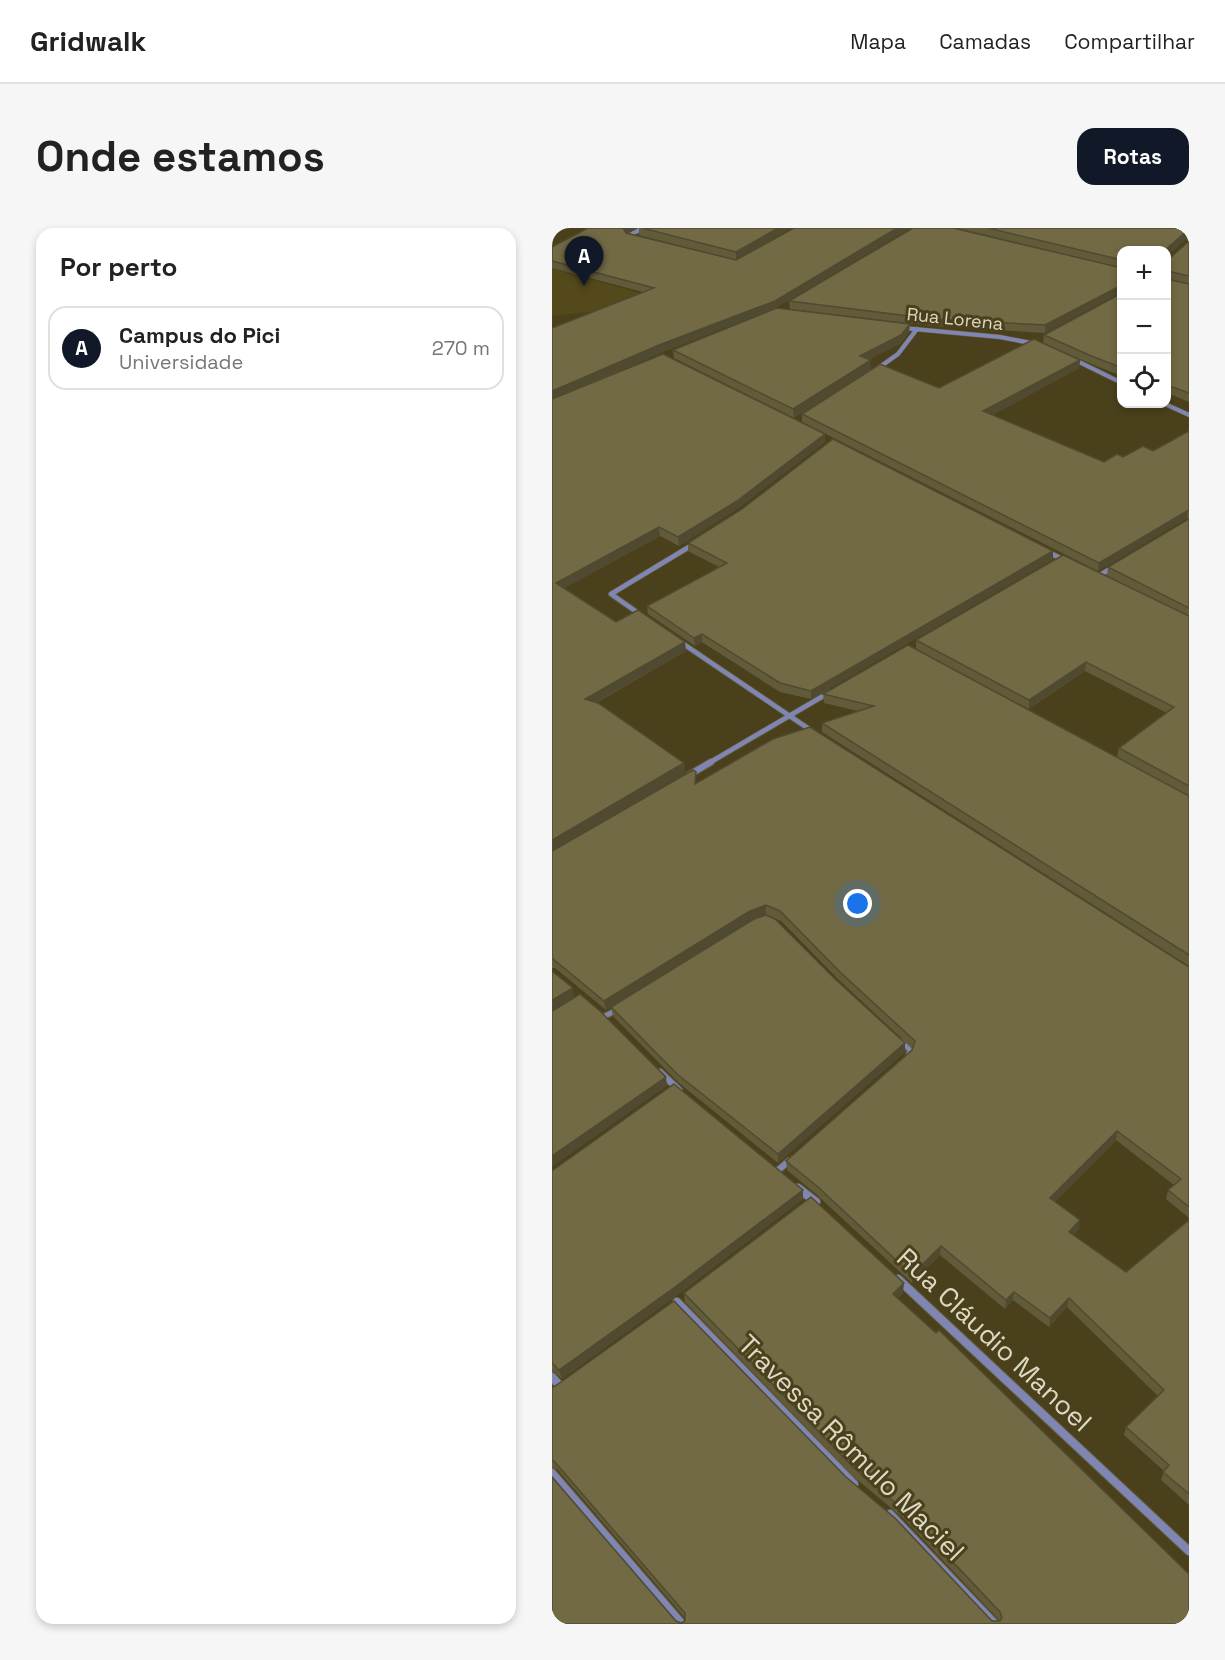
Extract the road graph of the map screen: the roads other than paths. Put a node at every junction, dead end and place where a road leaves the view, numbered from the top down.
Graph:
1 (643, 228) edge
2 (639, 239) edge
3 (894, 326) edge
4 (917, 329) junction
5 (1044, 338) edge
6 (1034, 343) junction
7 (1044, 347) edge
8 (1066, 356) edge
9 (871, 373) edge
10 (1117, 380) edge
11 (1171, 407) edge
12 (1189, 415) edge
13 (704, 537) edge
14 (1041, 548) edge
15 (1061, 558) junction
16 (1070, 563) edge
17 (1050, 564) edge
18 (1118, 565) edge
19 (1088, 572) edge
20 (1097, 577) junction
21 (1107, 582) edge
22 (650, 621) edge
23 (670, 635) edge
24 (837, 688) edge
25 (788, 716) junction
26 (818, 735) edge
27 (686, 777) edge
28 (624, 1005) edge
29 (597, 1010) edge
30 (605, 1017) junction
31 (613, 1024) edge
32 (897, 1038) edge
33 (903, 1061) edge
34 (652, 1064) edge
35 (675, 1087) junction
36 (666, 1094) edge
37 (684, 1094) edge
38 (795, 1156) edge
39 (769, 1164) edge
40 (777, 1171) junction
41 (786, 1178) edge
42 (795, 1185) edge
43 (813, 1199) junction
44 (804, 1206) edge
45 (821, 1207) edge
46 (891, 1272) edge
47 (686, 1295) edge
48 (677, 1302) junction
49 (668, 1308) edge
50 (552, 1377) edge
51 (569, 1379) edge
52 (560, 1386) junction
53 (552, 1392) edge
54 (552, 1473) edge
55 (858, 1488) edge
56 (883, 1508) edge
57 (1189, 1551) edge
58 (682, 1624) edge
59 (995, 1624) edge

1 - 2 street
3 - 4 street, Rua Lorena
4 - 6 street, Rua Lorena
4 - 9 street
5 - 6 street
6 - 7 street, Rua Lorena
8 - 10 street
11 - 12 street
13 - 22 street
14 - 15 street
15 - 16 street
15 - 17 street
18 - 20 street
19 - 20 street
20 - 21 street
23 - 25 street
24 - 25 street
25 - 26 street
25 - 27 street
28 - 30 lane
29 - 30 street
30 - 31 street
32 - 33 lane
34 - 35 street
35 - 36 street
35 - 37 street
38 - 40 lane
39 - 40 street
40 - 41 street
42 - 43 street
43 - 44 lane
43 - 45 street
46 - 57 street, Rua Cláudio Manoel
47 - 48 lane
48 - 49 lane
48 - 55 street, Travessa Rômulo Maciel
50 - 52 street
51 - 52 lane
52 - 53 lane
54 - 58 street
56 - 59 street, Travessa Rômulo Maciel

